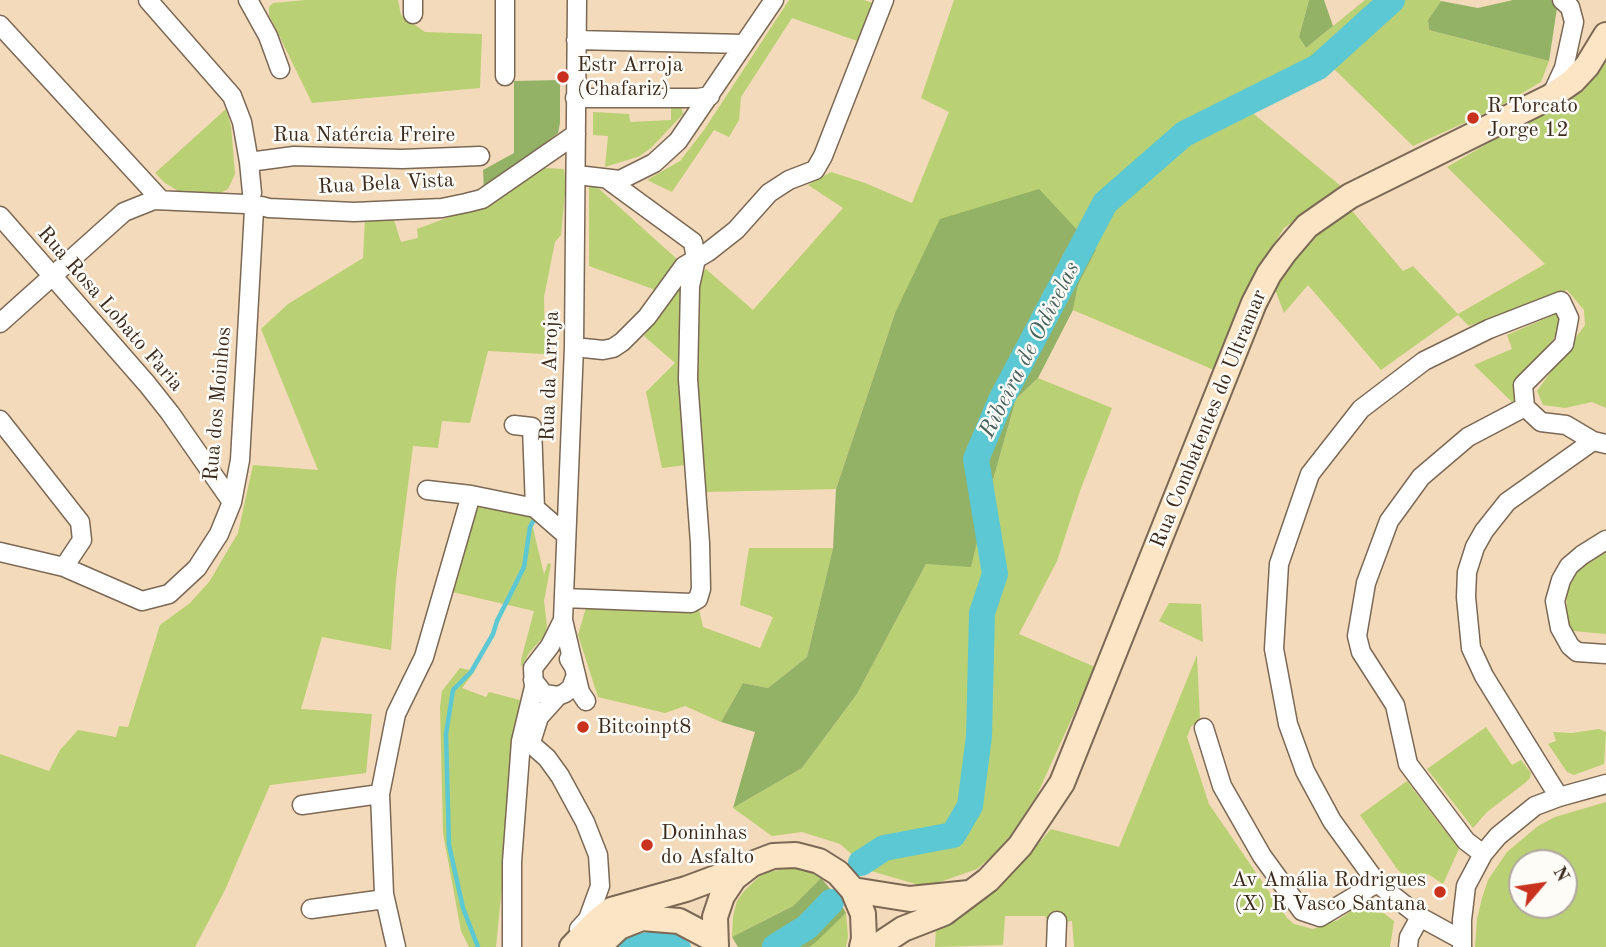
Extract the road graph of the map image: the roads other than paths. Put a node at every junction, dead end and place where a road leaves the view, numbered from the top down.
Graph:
1 (148, 0) edge
2 (248, 0) edge
3 (505, 0) edge
4 (577, 0) edge
5 (774, 0) edge
6 (884, 0) edge
7 (1562, 0) edge
8 (0, 25) edge
9 (1606, 35) edge
10 (576, 40) junction
11 (744, 44) junction
12 (279, 69) dead end
13 (505, 76) dead end
14 (710, 96) junction
15 (1550, 97) junction
16 (575, 98) junction
17 (576, 134) junction
18 (480, 156) dead end
19 (249, 162) junction
20 (577, 175) junction
21 (607, 179) junction
22 (161, 201) junction
23 (253, 203) junction
24 (0, 216) edge
25 (696, 259) junction
26 (54, 276) junction
27 (0, 323) edge
28 (574, 347) junction
29 (1525, 407) junction
30 (0, 420) edge
31 (514, 425) dead end
32 (1599, 442) edge
33 (427, 490) dead end
34 (471, 495) junction
35 (232, 502) junction
36 (536, 508) junction
37 (566, 535) junction
38 (1606, 540) edge
39 (0, 552) edge
40 (64, 567) junction
41 (564, 598) junction
42 (564, 620) junction
43 (1606, 654) edge
44 (540, 658) junction
45 (575, 671) junction
46 (533, 680) junction
47 (562, 695) junction
48 (1204, 728) dead end
49 (531, 744) junction
50 (520, 776) junction
51 (1606, 784) edge
52 (380, 794) junction
53 (1559, 797) junction
54 (302, 805) dead end
55 (1483, 854) junction
56 (752, 864) junction
57 (1377, 883) junction
58 (853, 890) junction
59 (970, 892) junction
60 (385, 899) junction
61 (311, 909) dead end
62 (1420, 917) junction
63 (1057, 921) dead end
64 (716, 943) edge
65 (1462, 944) edge
66 (396, 947) edge
67 (512, 947) edge
68 (563, 947) edge
69 (572, 947) edge
70 (598, 947) edge
71 (862, 947) edge
72 (876, 947) edge
73 (1056, 947) edge
74 (1408, 947) edge

1 - 19 street, Rua dos Moinhos
2 - 12 street
3 - 13 street
4 - 10 street, Rua da Arroja
5 - 11 street
6 - 25 street
7 - 15 street
8 - 22 street
9 - 15 main road, Rua Combatentes do Ultramar
10 - 11 street
10 - 16 street, Rua da Arroja
11 - 14 street
14 - 16 street
14 - 21 street
15 - 59 main road, Rua Combatentes do Ultramar
16 - 17 street, Rua da Arroja
17 - 20 street, Rua da Arroja
17 - 23 street, Rua Bela Vista
18 - 19 street, Rua Natércia Freire
19 - 23 street, Rua dos Moinhos
20 - 21 street
20 - 28 street, Rua da Arroja
21 - 25 street
22 - 23 street, Rua Bela Vista
22 - 26 street, Rua Bela Vista
23 - 35 street, Rua dos Moinhos
24 - 26 street, Rua Rosa Lobato Faria
25 - 28 street
25 - 41 street
26 - 27 street, Rua Bela Vista
26 - 35 street, Rua Rosa Lobato Faria
28 - 37 street, Rua da Arroja
29 - 32 street
29 - 55 street
29 - 57 street
30 - 40 street
31 - 36 street
32 - 53 street
33 - 34 street
34 - 36 street
34 - 52 street
35 - 40 street, Rua dos Moinhos
36 - 37 street
37 - 41 street, Rua da Arroja
38 - 43 street
39 - 40 street, Rua dos Moinhos
41 - 42 street, Rua da Arroja
42 - 44 street
42 - 45 street, Rua da Arroja
44 - 45 street
44 - 46 street
45 - 47 street
45 - 47 street, Rua da Arroja
46 - 47 street
46 - 50 street
47 - 49 street
48 - 57 street
49 - 50 street
49 - 68 street
50 - 67 street
51 - 53 street
52 - 54 street
52 - 60 street
53 - 55 street
55 - 65 street
56 - 58 main road
56 - 64 main road
56 - 69 main road
57 - 62 street
58 - 59 main road
58 - 71 main road
59 - 72 main road, Rua Combatentes do Ultramar
60 - 61 street
60 - 66 street
62 - 65 street
62 - 74 street
63 - 73 street
64 - 70 main road

